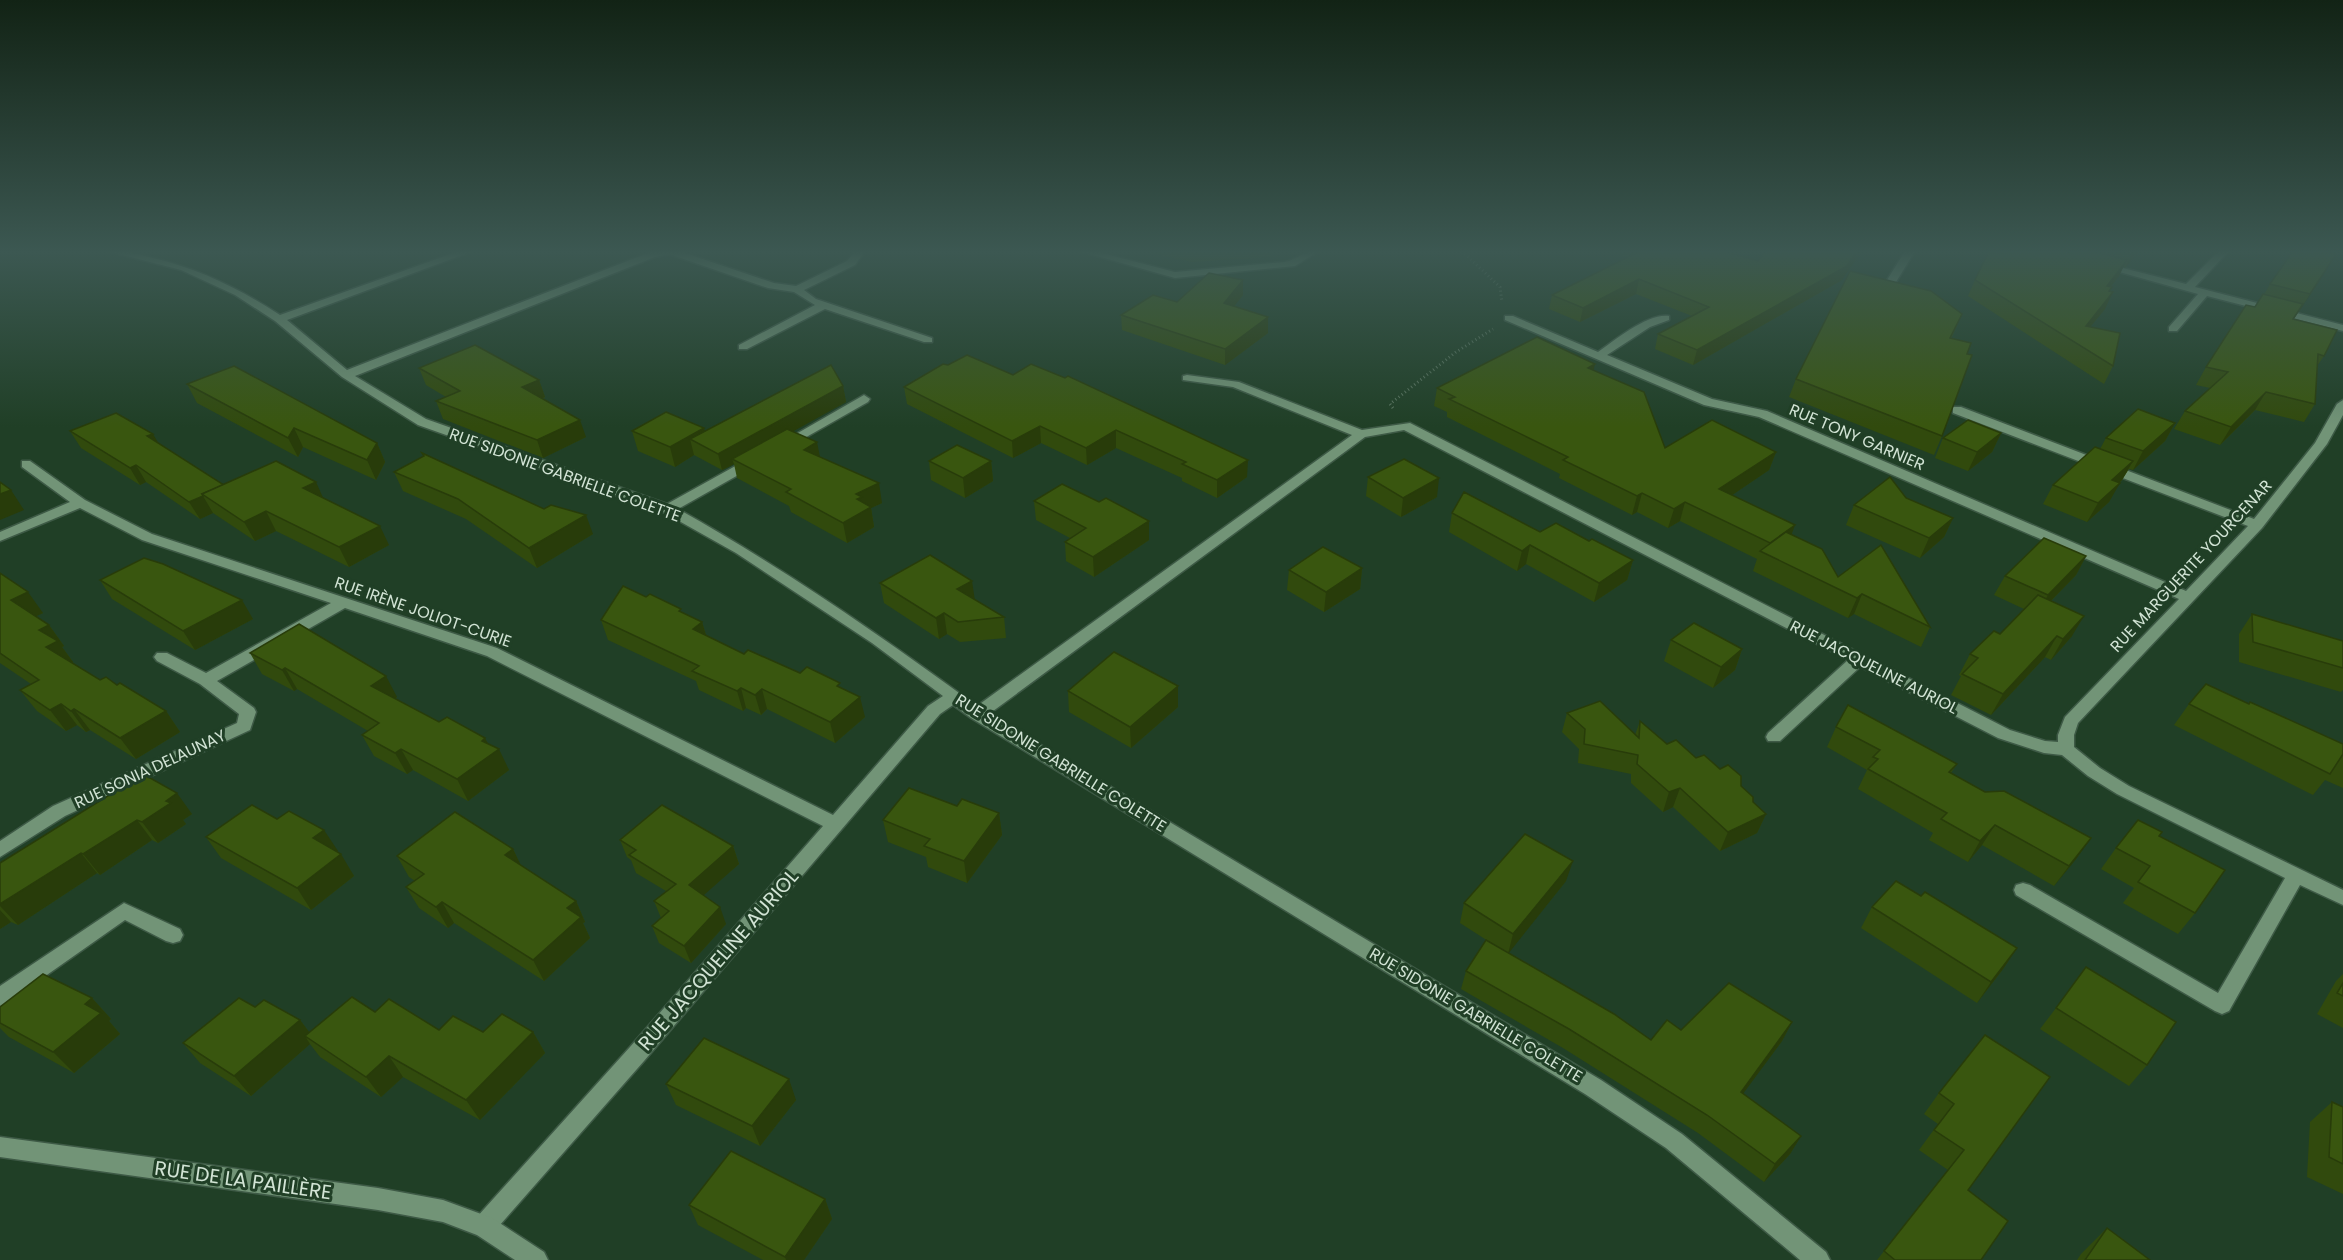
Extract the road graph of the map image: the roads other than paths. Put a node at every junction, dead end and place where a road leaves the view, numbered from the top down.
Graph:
1 (264, 310) edge
2 (305, 310) edge
3 (511, 310) edge
4 (815, 310) edge
5 (838, 310) edge
6 (2190, 310) edge
7 (2273, 310) edge
8 (1509, 318) road end
9 (1665, 318) dead end
10 (279, 319) junction
11 (2343, 328) edge
12 (2173, 329) dead end
13 (928, 340) dead end
14 (743, 347) dead end
15 (1599, 356) junction
16 (346, 375) junction
17 (1187, 378) dead end
18 (864, 399) dead end
19 (2343, 404) edge
20 (1958, 410) edge
21 (1361, 434) junction
22 (26, 464) dead end
23 (80, 503) junction
24 (668, 509) junction
25 (2257, 525) junction
26 (0, 537) edge
27 (2188, 597) junction
28 (343, 603) junction
29 (162, 657) dead end
30 (1859, 659) junction
31 (206, 680) junction
32 (953, 697) junction
33 (977, 714) junction
34 (1774, 737) dead end
35 (2066, 749) junction
36 (836, 825) junction
37 (0, 850) edge
38 (2296, 874) junction
39 (2023, 890) dead end
40 (2343, 898) edge
41 (173, 935) dead end
42 (0, 997) edge
43 (0, 1148) edge
44 (484, 1226) junction
45 (536, 1260) edge
46 (1818, 1260) edge

1 - 10 street, RUE SIDONIE GABRIELLE COLETTE
2 - 10 street
3 - 16 street
4 - 14 street
5 - 13 street
6 - 12 street
7 - 11 street
8 - 15 street, RUE TONY GARNIER
9 - 15 street
10 - 16 street, RUE SIDONIE GABRIELLE COLETTE
15 - 27 street, RUE TONY GARNIER
16 - 24 street, RUE SIDONIE GABRIELLE COLETTE
17 - 21 street
18 - 24 street
19 - 25 street, RUE MARGUERITE YOURCENAR
20 - 25 street
21 - 30 street, RUE JACQUELINE AURIOL
21 - 33 street
22 - 23 street, RUE IRÈNE JOLIOT-CURIE
23 - 26 street
23 - 28 street, RUE IRÈNE JOLIOT-CURIE
24 - 32 street, RUE SIDONIE GABRIELLE COLETTE
25 - 27 street, RUE MARGUERITE YOURCENAR
27 - 35 street, RUE MARGUERITE YOURCENAR
28 - 31 street
28 - 36 street, RUE IRÈNE JOLIOT-CURIE
29 - 31 street, RUE SONIA DELAUNAY
30 - 34 street
30 - 35 street, RUE JACQUELINE AURIOL
31 - 37 street, RUE SONIA DELAUNAY
32 - 33 street, RUE SIDONIE GABRIELLE COLETTE
32 - 36 street, RUE JACQUELINE AURIOL
33 - 46 street, RUE SIDONIE GABRIELLE COLETTE
35 - 38 street, RUE JACQUELINE AURIOL
36 - 44 street, RUE JACQUELINE AURIOL
38 - 39 street
38 - 40 street, RUE JACQUELINE AURIOL
41 - 42 street
43 - 44 street, RUE DE LA PAILLÈRE
44 - 45 street, RUE DE LA PAILLÈRE

